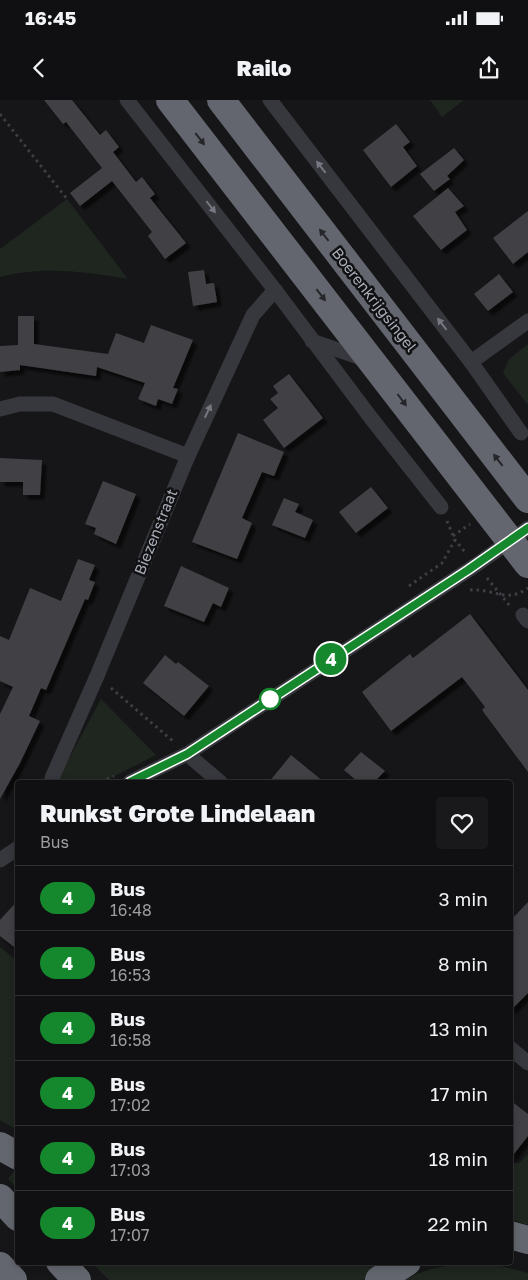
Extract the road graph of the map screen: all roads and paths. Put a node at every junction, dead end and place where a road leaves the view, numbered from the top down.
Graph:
1 (127, 100) edge
2 (170, 100) edge
3 (221, 100) edge
4 (270, 100) edge
5 (0, 114) edge
6 (66, 200) dead end
7 (275, 290) junction
8 (528, 321) edge
9 (312, 341) junction
10 (372, 362) junction
11 (471, 362) junction
12 (0, 409) edge
13 (521, 433) dead end
14 (188, 456) junction
15 (528, 499) edge
16 (442, 507) dead end
17 (519, 534) edge
18 (528, 564) edge
19 (528, 588) edge
20 (500, 596) dead end
21 (97, 676) junction
22 (187, 754) junction
23 (52, 780) edge
24 (134, 780) edge
25 (218, 780) edge
26 (15, 850) edge
27 (0, 860) edge
28 (513, 1050) edge
29 (528, 1063) edge
30 (0, 1146) edge
31 (15, 1154) edge
32 (0, 1198) edge
33 (15, 1213) edge
34 (513, 1235) edge
35 (528, 1240) edge
36 (513, 1253) edge
37 (528, 1257) edge
38 (63, 1265) edge
39 (402, 1265) edge
40 (0, 1266) edge
41 (13, 1280) edge
42 (76, 1280) edge
43 (379, 1280) edge

1 -> 7 street
2 -> 10 highway
15 -> 3 highway, Boerenkrijgsingel
11 -> 4 street
5 - 6 path
7 - 9 street
14 -> 7 street, Biezenstraat
8 - 11 street
9 - 10 street
9 - 16 street
10 -> 17 highway
11 - 13 street
12 - 14 street
14 - 21 street, Biezenstraat
17 - 18 highway
17 - 22 street
19 - 20 path
21 - 22 path
21 - 23 street, Biezenstraat
22 - 24 street
22 - 25 street
26 - 27 street
28 - 29 street
30 - 31 highway
32 - 33 highway
34 - 35 highway
36 - 37 highway
38 - 42 highway
39 - 43 highway
40 - 41 highway

